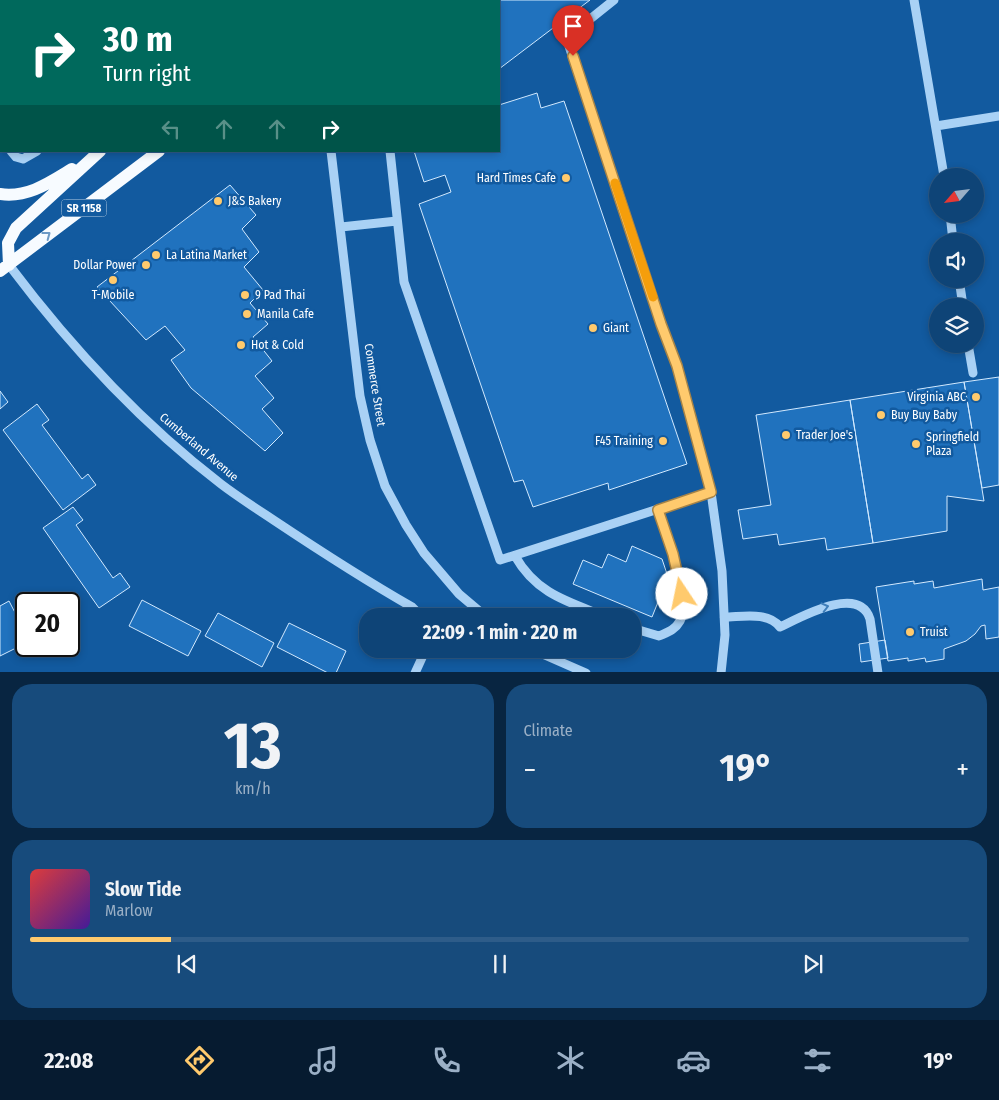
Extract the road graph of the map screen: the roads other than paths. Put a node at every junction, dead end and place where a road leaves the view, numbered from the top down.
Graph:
1 (614, 0) edge
2 (914, 0) edge
3 (999, 116) edge
4 (936, 126) junction
5 (13, 152) edge
6 (35, 152) edge
7 (98, 152) edge
8 (99, 152) edge
9 (158, 152) edge
10 (331, 152) edge
11 (390, 152) edge
12 (943, 168) edge
13 (0, 194) edge
14 (397, 221) junction
15 (341, 227) junction
16 (0, 252) edge
17 (4, 268) edge
18 (970, 353) edge
19 (973, 373) dead end
20 (711, 492) junction
21 (658, 510) junction
22 (514, 556) junction
23 (413, 608) edge
24 (476, 608) edge
25 (584, 608) edge
26 (724, 617) junction
27 (641, 631) edge
28 (422, 658) edge
29 (553, 658) edge
30 (415, 672) edge
31 (586, 672) edge
32 (721, 672) edge
33 (878, 672) edge

1 - 20 street
2 - 4 street
3 - 4 street
4 - 12 street
5 - 6 street
7 - 13 main road
8 - 17 main road
17 -> 9 main road, SR 1158
10 - 15 street, Commerce Street
11 - 14 street
14 - 15 street
14 - 22 street
15 - 24 street, Commerce Street
16 - 17 main road, Cumberland Avenue
17 - 23 street, Cumberland Avenue
18 - 19 street
20 - 21 street
20 - 26 street
21 - 22 street
21 - 27 street
22 - 25 street
26 - 32 street
26 -> 33 street
28 - 30 street
29 - 31 street

